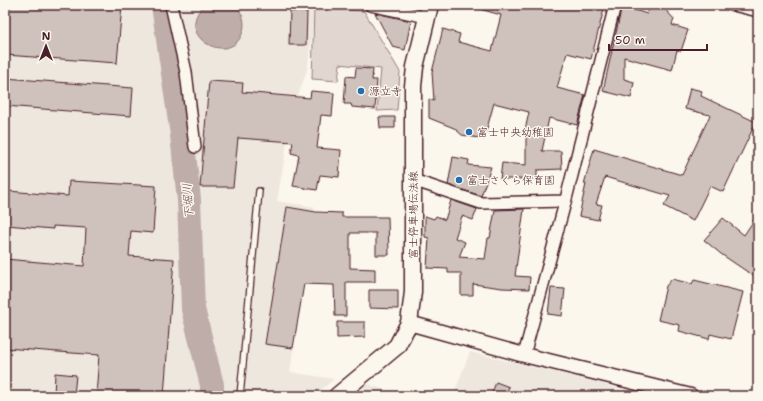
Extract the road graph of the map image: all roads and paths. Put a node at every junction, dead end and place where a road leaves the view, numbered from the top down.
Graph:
1 (171, 5) edge
2 (370, 5) edge
3 (615, 5) edge
4 (733, 5) edge
5 (428, 11) edge
6 (758, 11) edge
7 (195, 147) dead end
8 (413, 180) junction
9 (259, 191) dead end
10 (565, 201) junction
11 (409, 323) junction
12 (524, 355) junction
13 (240, 396) edge
14 (337, 396) edge
15 (691, 396) edge

1 - 7 street
2 - 5 street
3 - 10 street
4 - 6 street
5 - 8 main road, 富士停車場伝法線
8 - 10 street
8 - 11 main road, 富士停車場伝法線
9 - 13 lane
10 - 12 street
11 - 12 street
11 - 14 main road, 富士停車場伝法線
12 - 15 street

